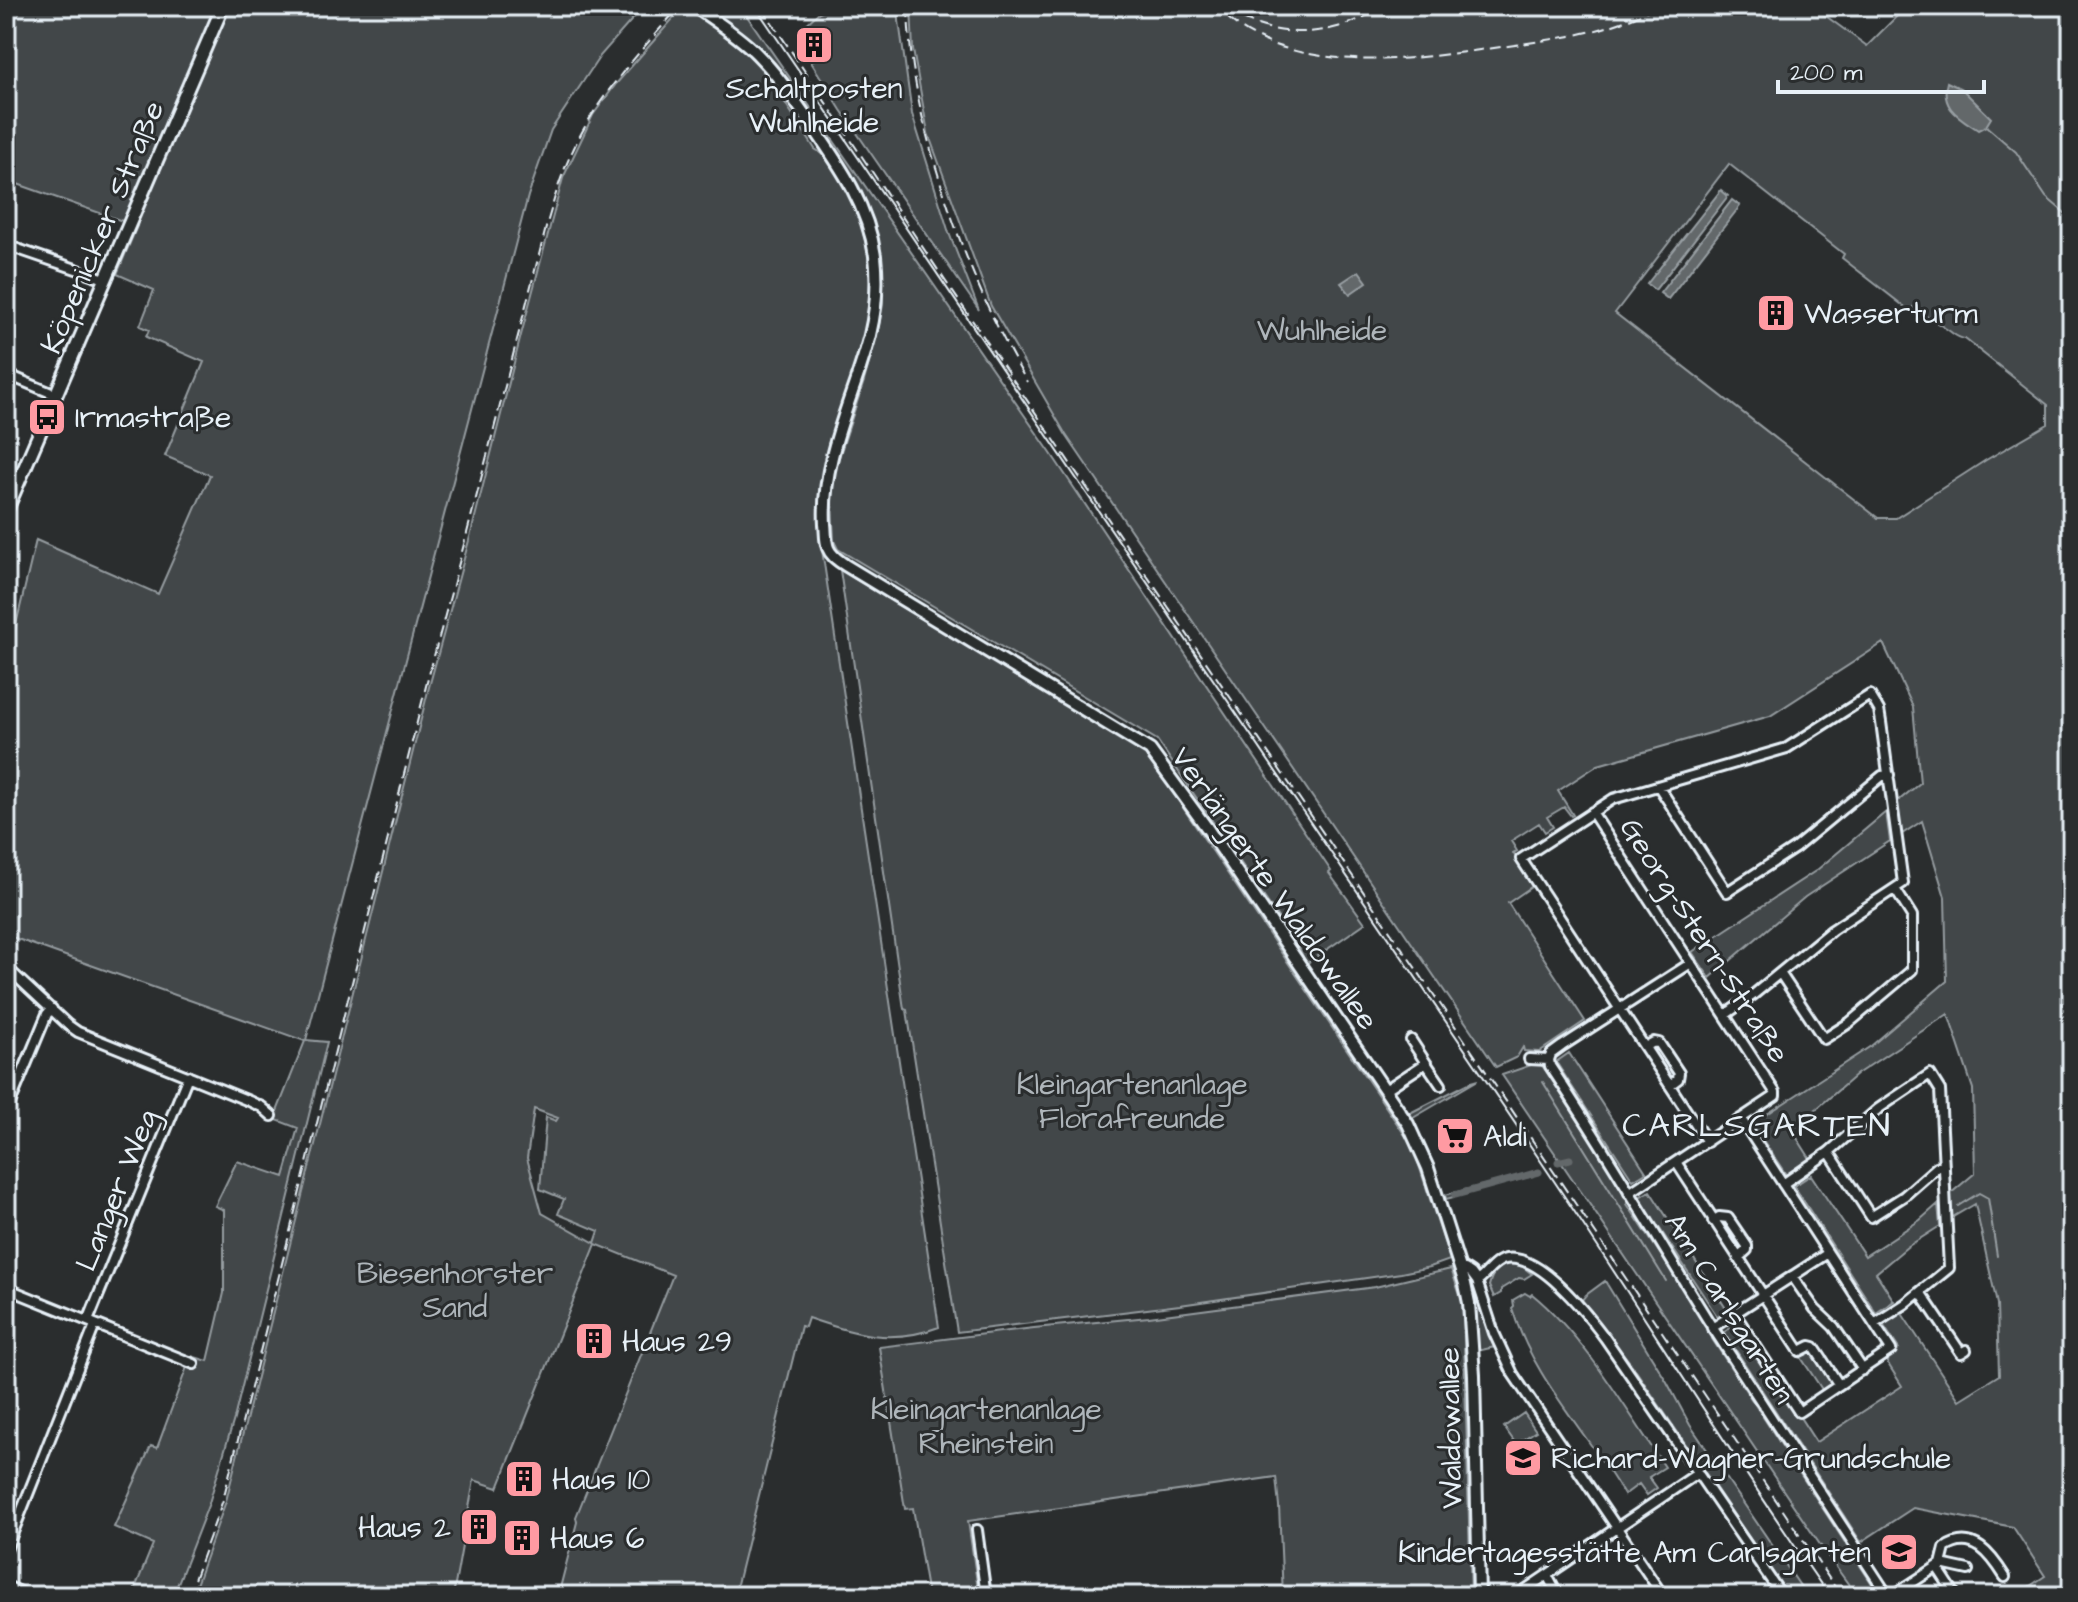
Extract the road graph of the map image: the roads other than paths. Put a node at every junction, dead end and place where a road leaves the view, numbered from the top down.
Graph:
1 (223, 6) edge
2 (694, 6) edge
3 (6, 245) edge
4 (105, 279) junction
5 (6, 374) edge
6 (56, 395) junction
7 (6, 511) edge
8 (1889, 775) junction
9 (1659, 787) junction
10 (1592, 812) junction
11 (1895, 889) junction
12 (1691, 963) junction
13 (6, 967) edge
14 (1780, 973) junction
15 (52, 1009) junction
16 (1620, 1009) junction
17 (1725, 1015) junction
18 (1411, 1040) dead end
19 (1645, 1047) junction
20 (1529, 1059) dead end
21 (1549, 1060) junction
22 (1426, 1063) junction
23 (188, 1076) junction
24 (1441, 1085) dead end
25 (1670, 1085) junction
26 (1385, 1090) junction
27 (6, 1113) edge
28 (272, 1116) dead end
29 (1741, 1119) junction
30 (1707, 1142) junction
31 (1829, 1152) junction
32 (1676, 1162) junction
33 (1944, 1166) junction
34 (1783, 1184) junction
35 (1629, 1193) junction
36 (1713, 1221) junction
37 (1828, 1253) junction
38 (1738, 1258) junction
39 (1459, 1266) junction
40 (1792, 1276) junction
41 (1477, 1281) junction
42 (6, 1288) edge
43 (1920, 1292) junction
44 (1763, 1295) junction
45 (1735, 1314) junction
46 (92, 1323) junction
47 (1874, 1324) junction
48 (1712, 1328) junction
49 (1966, 1350) dead end
50 (194, 1364) dead end
51 (1863, 1370) junction
52 (1839, 1385) junction
53 (1698, 1473) junction
54 (1617, 1527) junction
55 (977, 1530) dead end
56 (6, 1550) edge
57 (1939, 1566) junction
58 (1968, 1570) dead end
59 (1547, 1575) junction
60 (2005, 1577) dead end
61 (6, 1586) edge
62 (30, 1596) edge
63 (986, 1596) edge
64 (1479, 1596) edge
65 (1516, 1596) edge
66 (1558, 1596) edge
67 (1663, 1596) edge
68 (1782, 1596) edge
69 (1890, 1596) edge
70 (1956, 1596) edge

1 - 4 main road, Köpenicker Straße
2 - 26 street, Verlängerte Waldowallee
3 - 4 street
4 - 6 main road, Köpenicker Straße
5 - 6 street
6 - 7 main road, Köpenicker Straße
8 - 9 street
8 - 9 street
8 - 11 street
9 - 10 street
10 - 12 street, Georg-Stern-Straße
10 - 16 street
11 - 14 street
11 - 14 street
12 - 16 street
12 - 17 street, Georg-Stern-Straße
13 - 15 street
14 - 17 street
15 - 23 street
15 - 27 street
16 - 19 street
16 - 21 street
17 - 29 street, Georg-Stern-Straße
18 - 22 street, Verlängerte Waldowallee
19 - 25 street
19 - 25 street
20 - 21 street
21 - 35 street, Am Carlsgarten
22 - 24 street, Verlängerte Waldowallee
22 - 26 street
23 - 28 street
23 - 46 street, Langer Weg
25 - 30 street
26 - 39 street, Verlängerte Waldowallee
29 - 30 street
29 - 34 street
30 - 32 street
31 - 33 street
31 - 33 street
31 - 34 street
32 - 35 street
32 - 36 street
33 - 43 street
34 - 37 street
35 - 48 street, Am Carlsgarten
36 - 38 street
36 - 38 street
37 - 40 street
37 - 47 street
38 - 44 street
39 - 41 street
39 - 64 street, Waldowallee
40 - 44 street
40 - 51 street
41 - 53 street
41 - 54 street
42 - 46 street
43 - 47 street
43 - 49 street
44 - 45 street
44 - 52 street
45 - 48 street
45 - 52 street
46 - 50 street
46 - 56 street, Langer Weg
47 - 51 street
48 - 69 street, Am Carlsgarten
51 - 52 street
53 - 54 street
53 - 68 street
54 - 59 street
54 - 67 street
55 - 63 street
57 - 58 street
57 - 60 street, Am Carlsgarten
57 - 69 street, Am Carlsgarten
57 - 70 street
59 - 65 street
59 - 66 street
61 - 62 street

